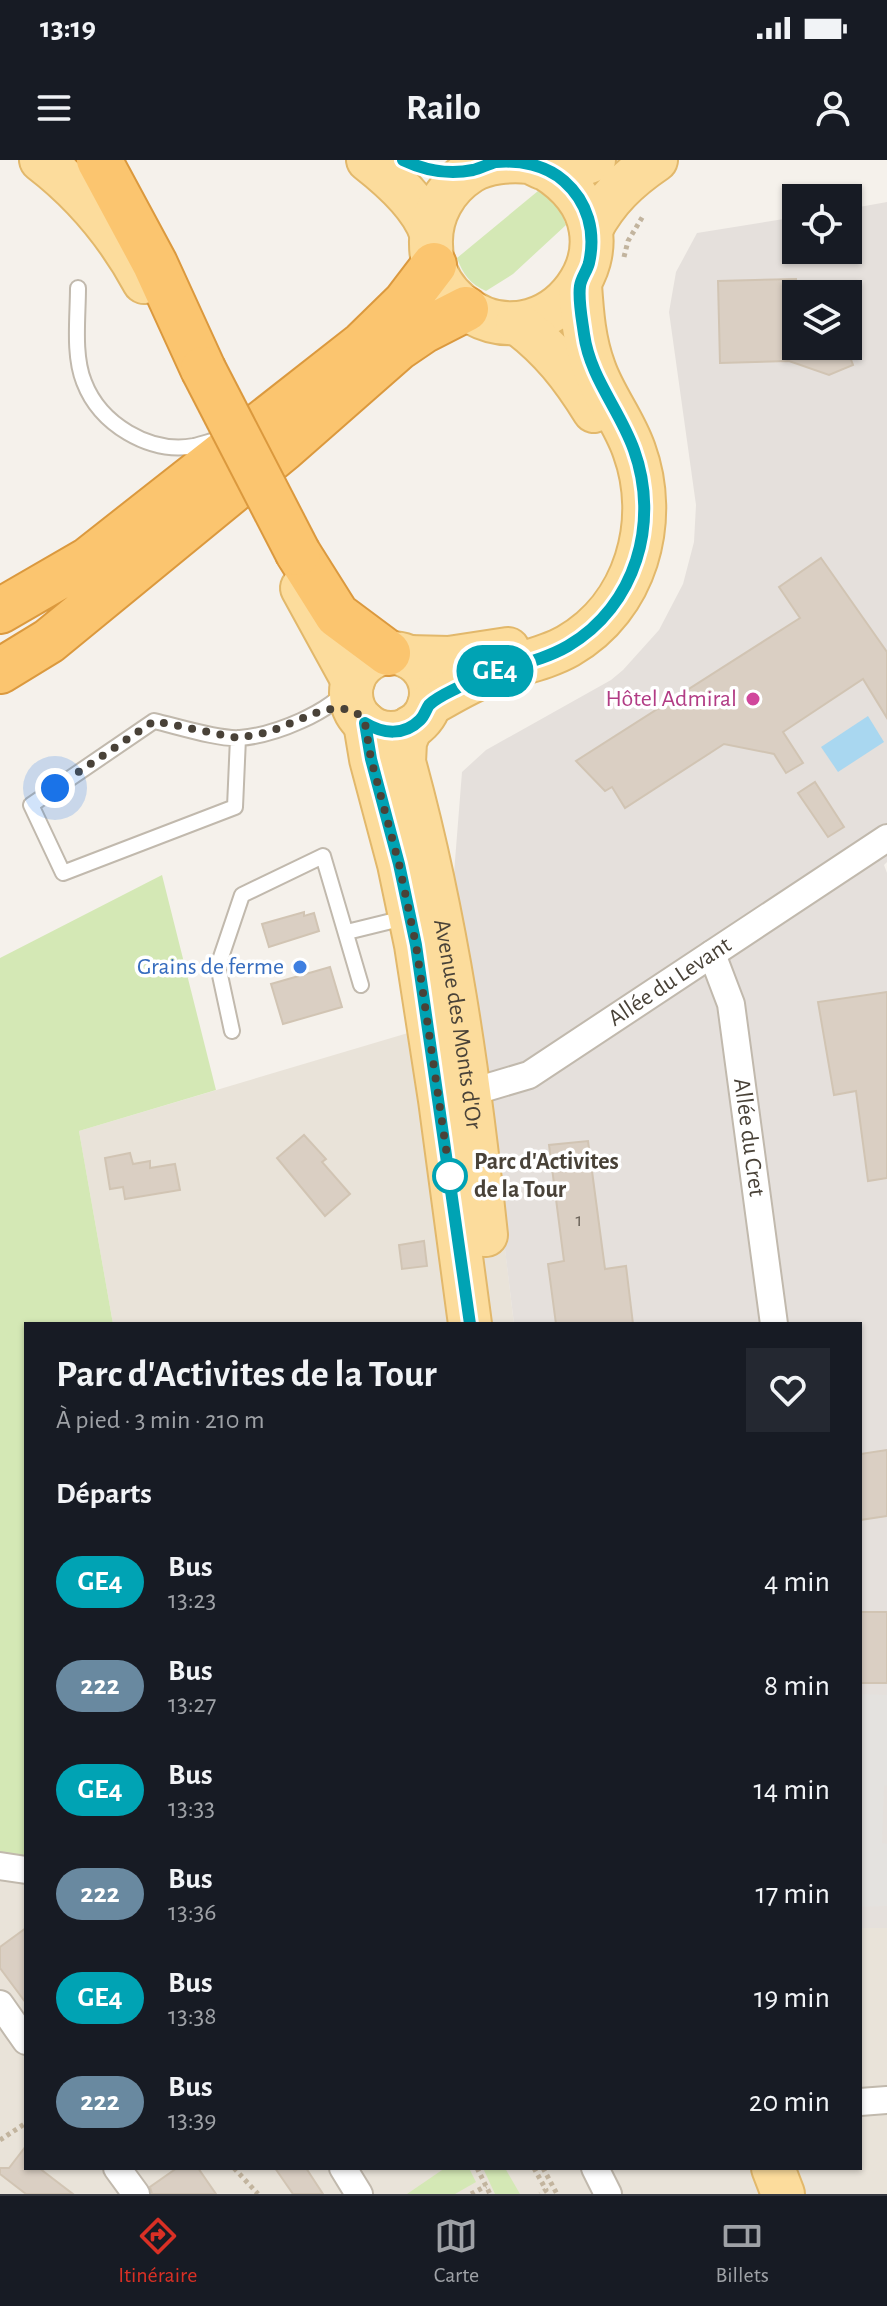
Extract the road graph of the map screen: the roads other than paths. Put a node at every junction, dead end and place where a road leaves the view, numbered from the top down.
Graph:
1 (41, 160) edge
2 (99, 160) edge
3 (368, 160) edge
4 (403, 160) edge
5 (594, 160) edge
6 (654, 161) edge
7 (546, 169) junction
8 (474, 170) junction
9 (591, 229) junction
10 (432, 249) junction
11 (580, 285) junction
12 (78, 288) dead end
13 (466, 309) junction
14 (517, 323) junction
15 (198, 372) junction
16 (253, 428) junction
17 (291, 556) junction
18 (0, 611) edge
19 (398, 655) junction
20 (0, 671) edge
21 (350, 707) junction
22 (420, 716) junction
23 (238, 738) junction
24 (887, 838) edge
25 (425, 912) junction
26 (347, 932) junction
27 (712, 954) junction
28 (361, 985) dead end
29 (232, 1031) dead end
30 (455, 1097) junction
31 (470, 1322) edge
32 (496, 1322) edge
33 (774, 1322) edge
34 (0, 1866) edge
35 (24, 1870) edge
36 (0, 2004) edge
37 (24, 2038) edge
38 (887, 2100) edge
39 (862, 2102) edge
40 (118, 2170) edge
41 (344, 2170) edge
42 (596, 2170) edge
43 (774, 2170) edge
44 (136, 2194) edge
45 (359, 2194) edge
46 (608, 2194) edge
47 (783, 2194) edge

1 - 15 main road
2 - 15 highway
3 - 10 main road
4 - 8 main road
5 - 7 main road
6 - 9 main road
7 - 8 main road
7 - 9 main road
8 - 10 main road
9 - 11 main road
10 - 13 main road
10 - 16 highway
11 - 14 main road
11 - 22 main road
12 - 16 lane
13 - 14 main road
13 - 20 highway
14 - 19 main road
15 - 17 highway, bridge
16 - 18 highway
17 - 19 highway
17 - 21 main road, Avenue des Monts d'Or
19 - 21 main road
19 - 22 main road
21 - 22 main road
21 - 23 lane
21 - 25 main road, Avenue des Monts d'Or
22 - 25 main road, Avenue des Monts d'Or
23 - 23 lane
24 - 27 street, Allée du Levant
25 - 26 lane
25 - 30 main road, Avenue des Monts d'Or
26 - 28 lane
26 - 29 lane
27 - 30 street, Allée du Levant
27 - 33 street, Allée du Cret
30 - 31 main road, Avenue des Monts d'Or
30 - 32 main road, Avenue des Monts d'Or
34 - 35 street
36 - 37 street
38 - 39 street
40 - 44 street
41 - 45 street
42 - 46 street
43 - 47 main road

